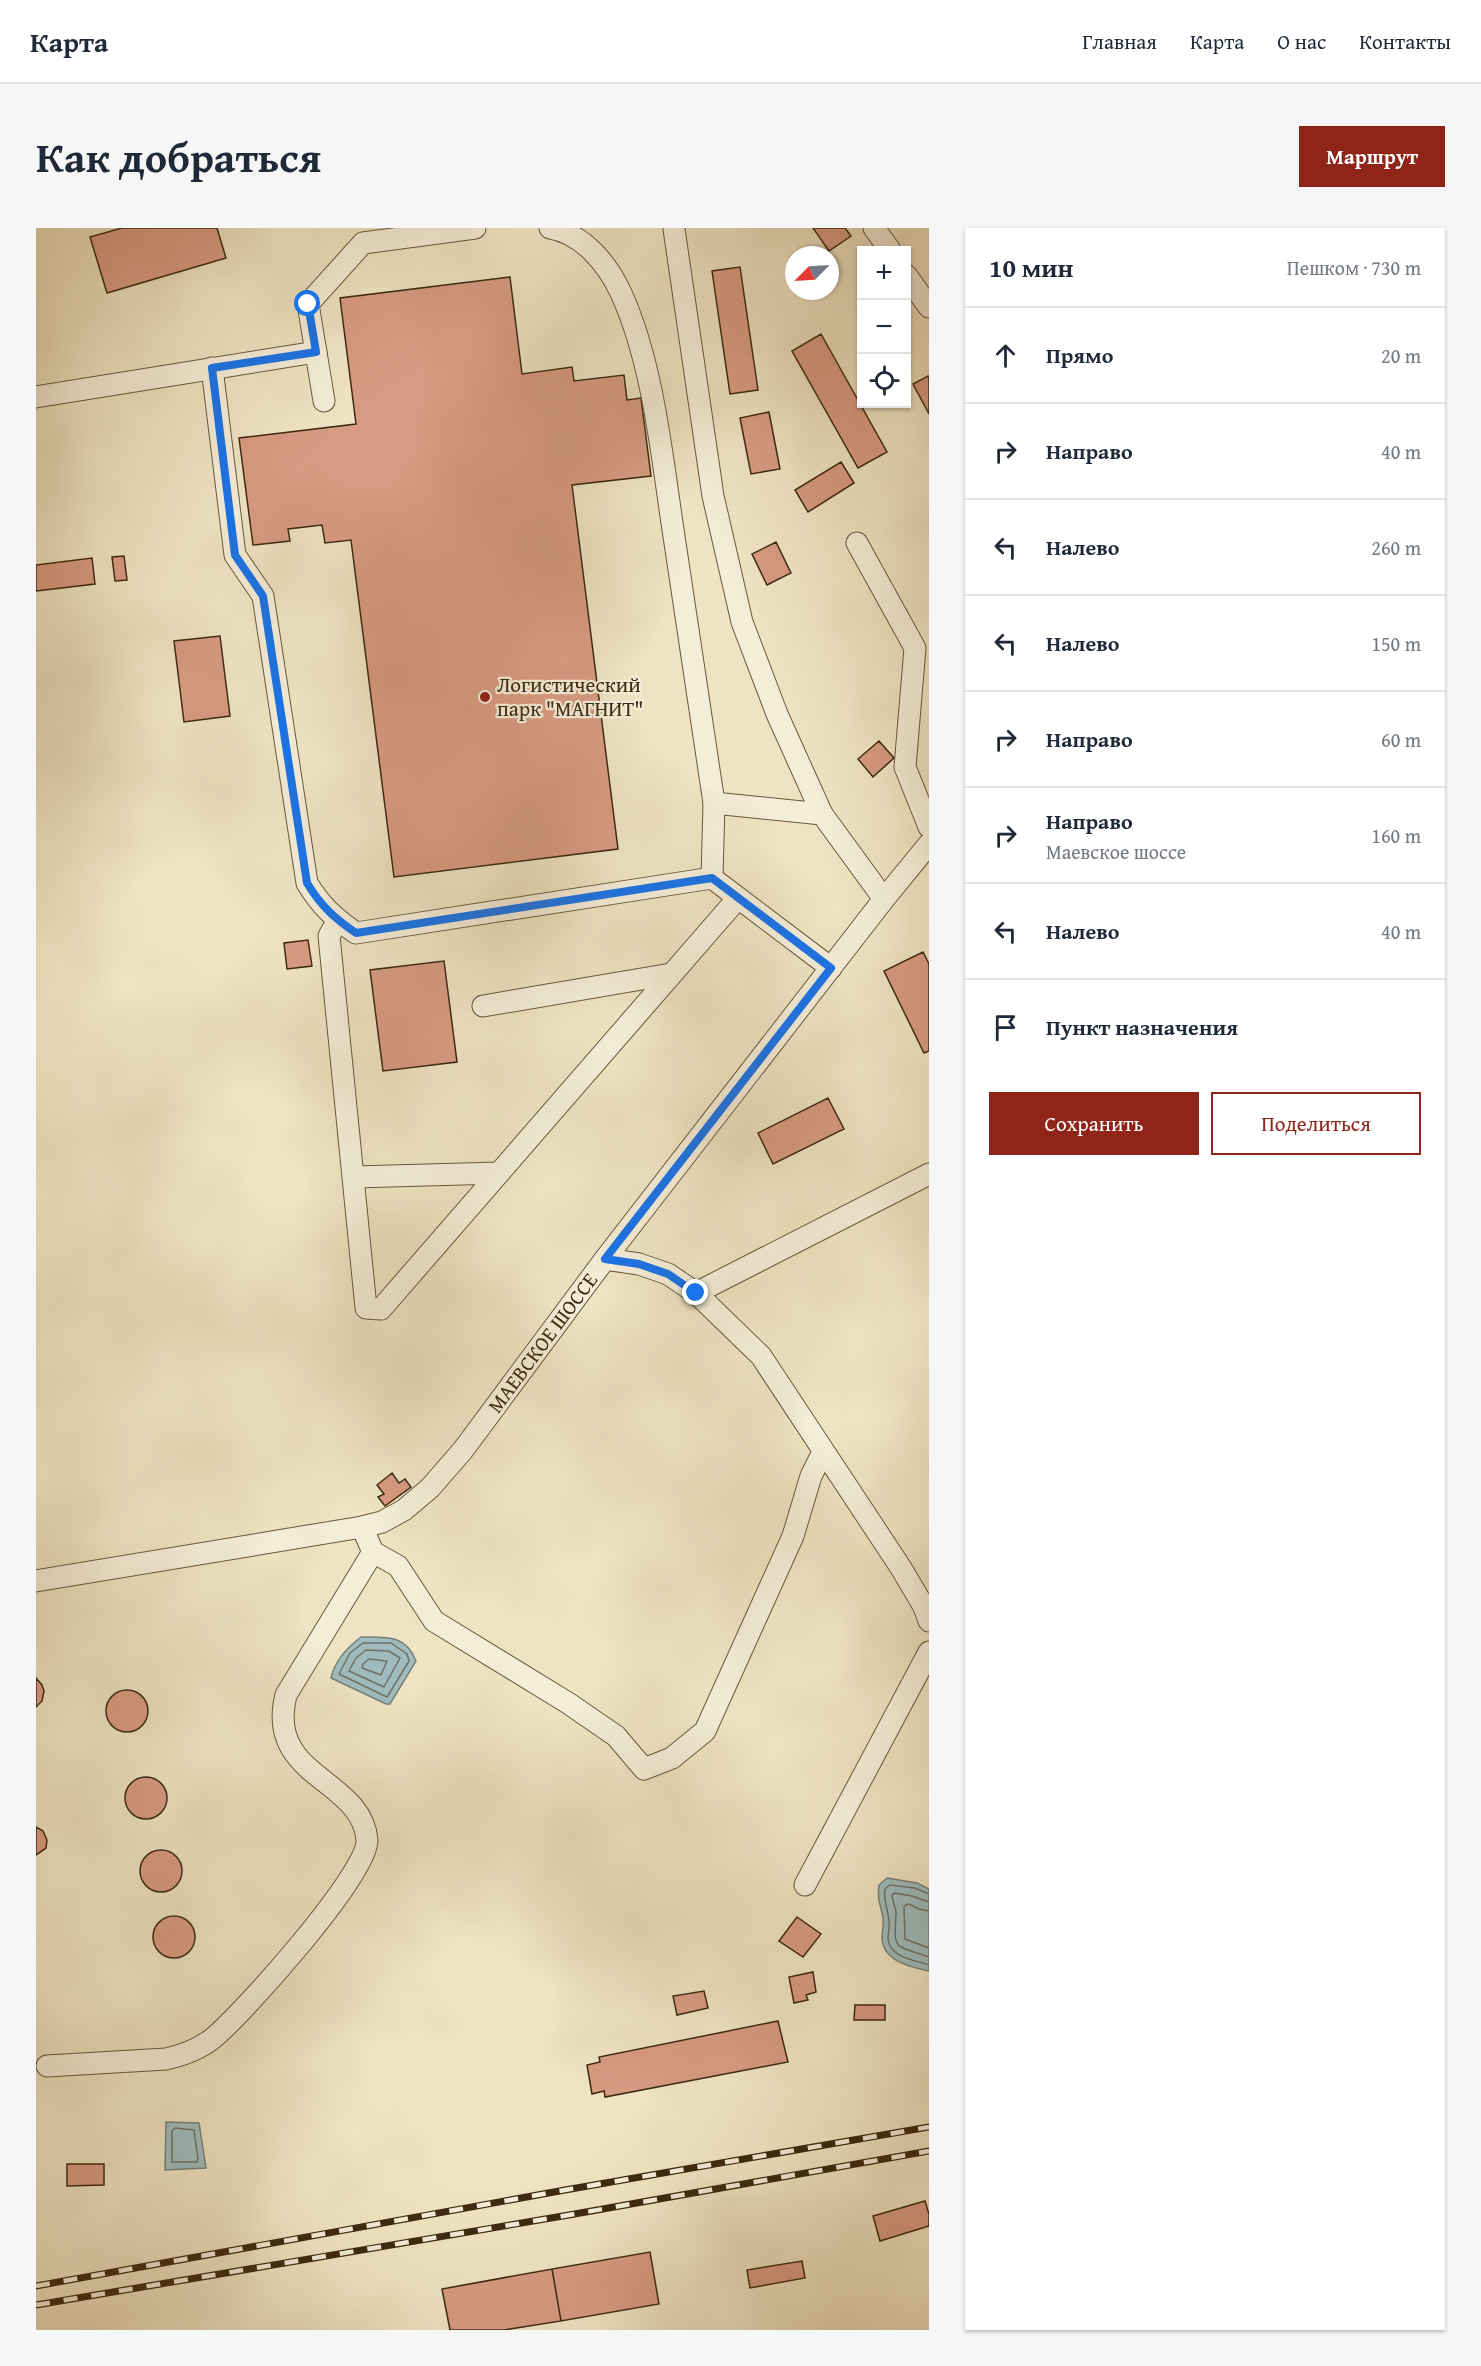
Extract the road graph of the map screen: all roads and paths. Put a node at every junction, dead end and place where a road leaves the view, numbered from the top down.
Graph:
1 (475, 228) edge
2 (550, 228) edge
3 (874, 228) edge
4 (674, 230) dead end
5 (887, 246) edge
6 (911, 281) edge
7 (929, 307) edge
8 (316, 352) junction
9 (212, 368) junction
10 (36, 397) edge
11 (324, 401) dead end
12 (857, 543) dead end
13 (714, 802) junction
14 (822, 814) junction
15 (929, 827) edge
16 (926, 855) edge
17 (712, 878) junction
18 (738, 898) junction
19 (884, 899) junction
20 (338, 920) junction
21 (831, 968) junction
22 (671, 974) junction
23 (483, 1006) dead end
24 (499, 1173) junction
25 (929, 1174) edge
26 (354, 1178) junction
27 (605, 1259) junction
28 (696, 1293) junction
29 (823, 1452) junction
30 (362, 1527) junction
31 (373, 1552) junction
32 (36, 1581) edge
33 (929, 1621) edge
34 (929, 1652) edge
35 (805, 1885) dead end
36 (47, 2066) dead end

1 - 8 street
2 - 13 street
3 - 5 street
4 - 14 street
6 - 7 street
8 - 9 street
8 - 11 street
9 - 10 street
9 - 20 street
12 - 15 street
13 - 14 street
13 - 17 street
14 - 19 street
16 - 19 street, МАЕВСКОЕ ШОССЕ
17 - 18 street
17 - 20 street
18 - 21 street
18 - 22 street
19 - 21 street, МАЕВСКОЕ ШОССЕ
20 - 26 street
21 - 27 street, МАЕВСКОЕ ШОССЕ
22 - 23 street
22 - 24 street
24 - 26 street
24 - 26 street
25 - 28 street
27 - 28 street
27 - 30 street, МАЕВСКОЕ ШОССЕ
28 - 29 street
29 - 31 street
29 - 33 street
30 - 31 street
30 - 32 street, МАЕВСКОЕ ШОССЕ
31 - 36 street
34 - 35 street

